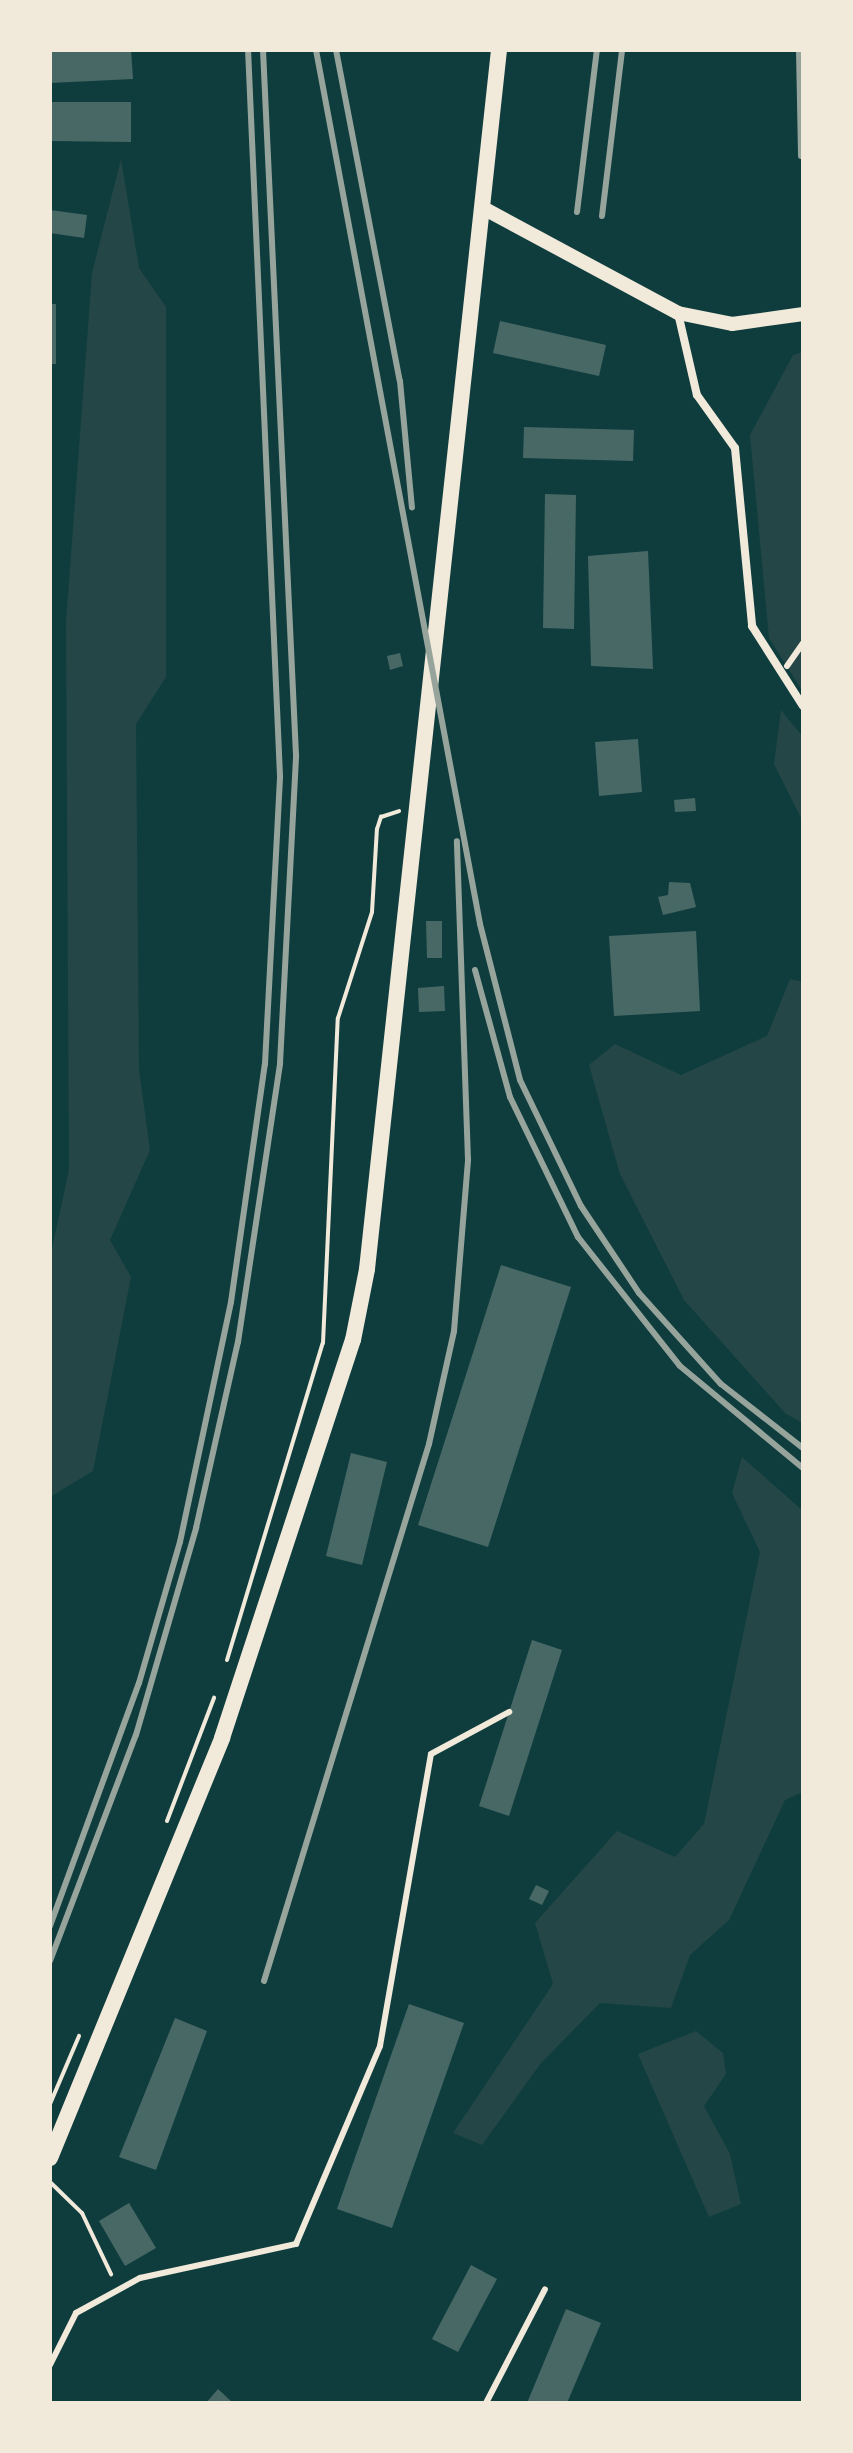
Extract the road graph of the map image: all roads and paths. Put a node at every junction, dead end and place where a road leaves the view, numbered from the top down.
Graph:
1 (499, 50) edge
2 (483, 208) junction
3 (678, 313) junction
4 (803, 314) edge
5 (803, 643) edge
6 (787, 666) dead end
7 (803, 706) edge
8 (414, 816) junction
9 (224, 1672) dead end
10 (219, 1687) dead end
11 (509, 1712) dead end
12 (162, 1835) dead end
13 (85, 2020) dead end
14 (50, 2104) edge
15 (50, 2158) edge
16 (50, 2182) edge
17 (111, 2274) dead end
18 (545, 2289) dead end
19 (50, 2365) edge
20 (486, 2403) edge

1 - 2 main road
2 - 3 street
2 - 8 main road
3 - 4 street
3 - 7 street
5 - 6 lane
8 - 9 path
8 - 15 main road
10 - 12 path
11 - 19 lane
13 - 14 path
16 - 17 path
18 - 20 lane

